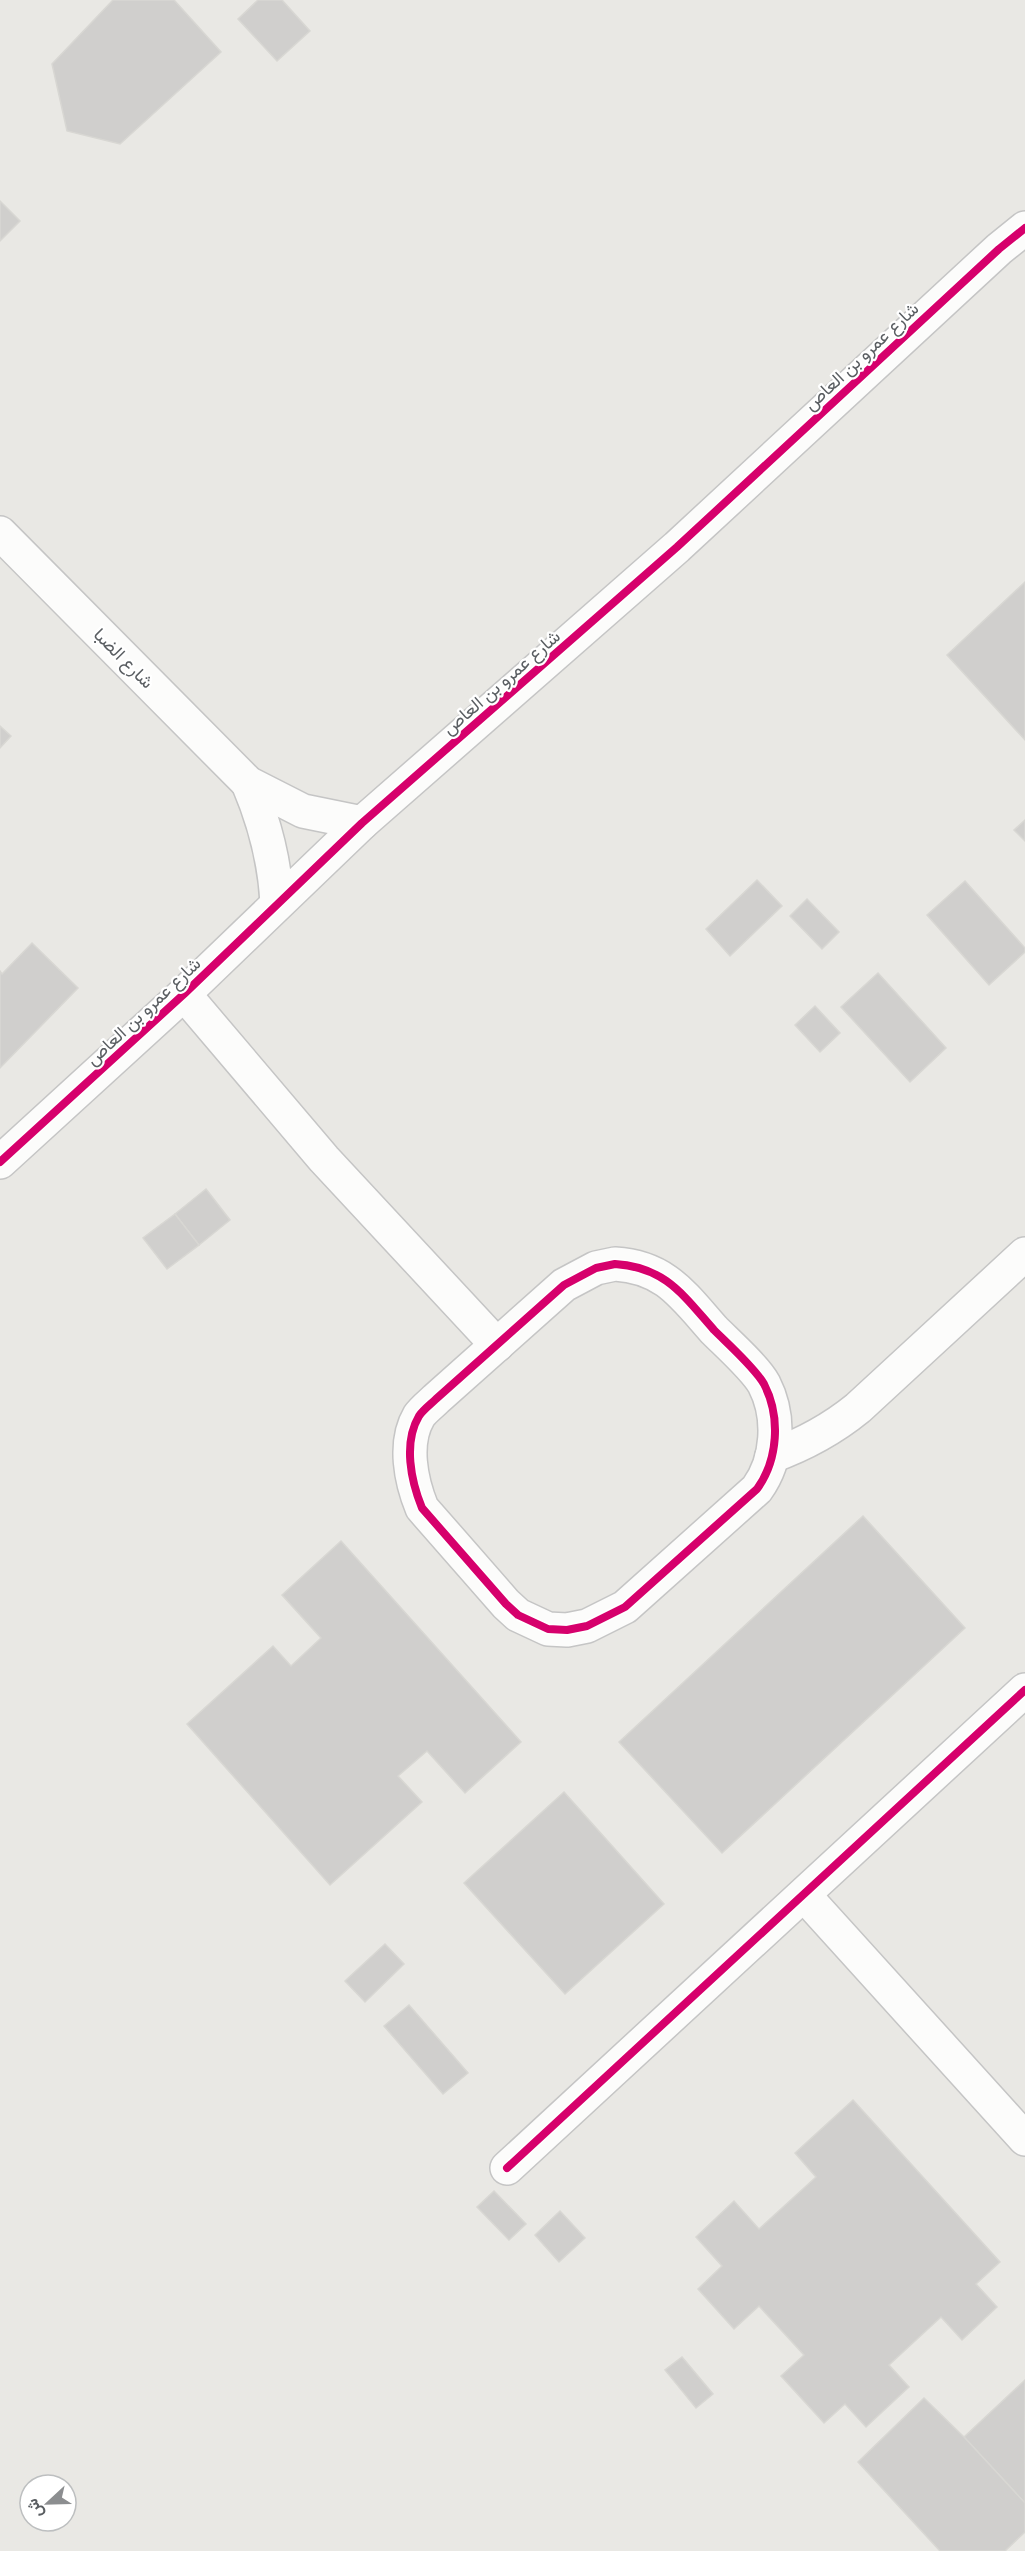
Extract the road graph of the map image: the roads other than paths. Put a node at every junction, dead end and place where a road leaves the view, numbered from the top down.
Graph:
1 (1025, 228) edge
2 (3, 543) edge
3 (248, 783) junction
4 (362, 824) junction
5 (277, 904) junction
6 (184, 994) junction
7 (0, 1162) edge
8 (1025, 1254) edge
9 (497, 1345) junction
10 (772, 1456) junction
11 (1023, 1696) edge
12 (804, 1895) junction
13 (1025, 2139) edge
14 (507, 2168) dead end

1 - 4 street, شارع عمرو بن العاص
2 - 3 street, شارع الضبا
3 - 4 street, شارع الضبا
3 - 5 street, شارع الضبا
4 - 5 street, شارع عمرو بن العاص
5 - 6 street, شارع عمرو بن العاص
6 - 7 street, شارع عمرو بن العاص
6 - 9 street
8 - 10 street
9 - 10 street
9 - 10 street
11 - 12 street
12 - 13 street
12 - 14 street

